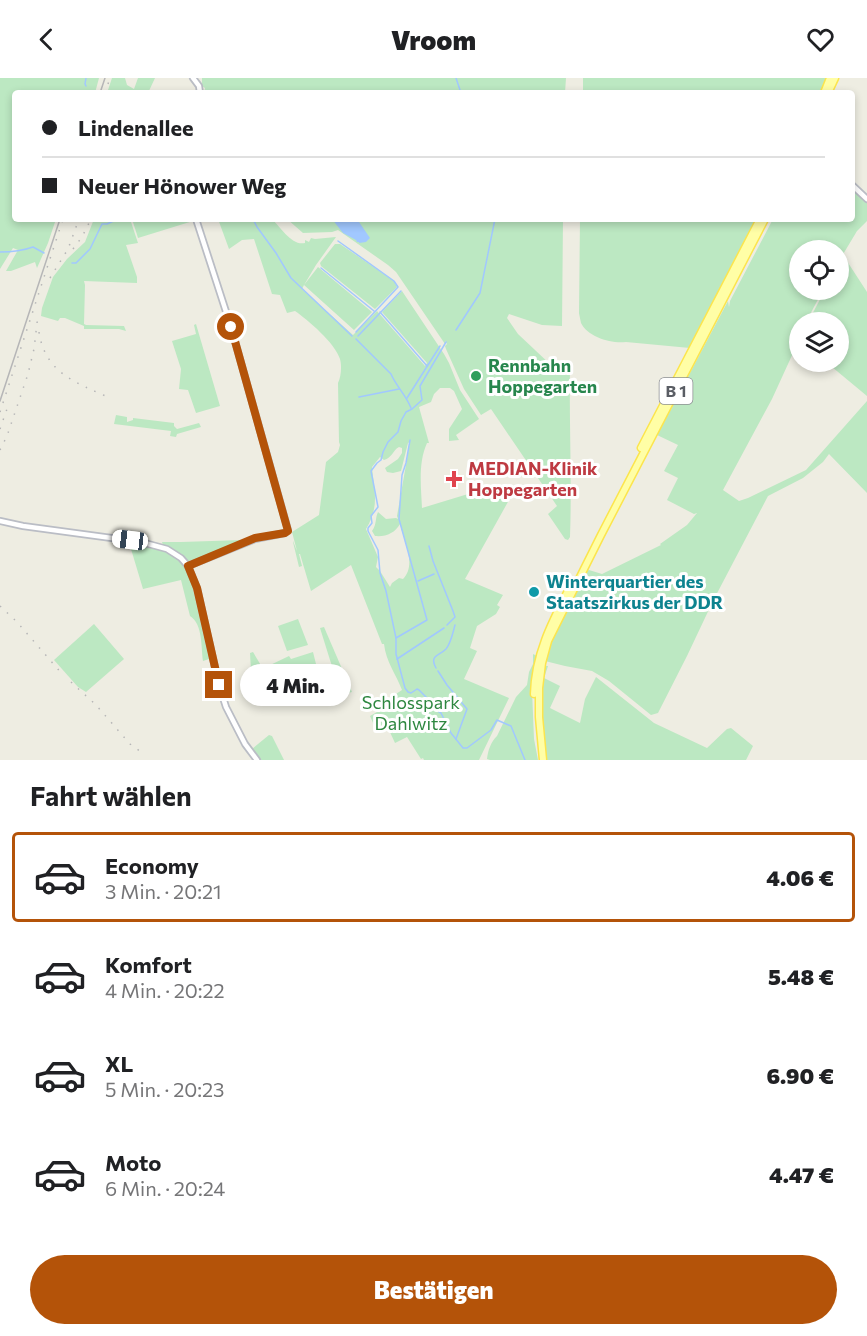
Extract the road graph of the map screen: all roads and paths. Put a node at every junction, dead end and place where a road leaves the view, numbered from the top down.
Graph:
1 (855, 188) edge
2 (867, 199) edge
3 (197, 222) edge
4 (758, 222) edge
5 (763, 222) edge
6 (0, 521) edge
7 (585, 562) junction
8 (188, 566) junction
9 (257, 760) edge
10 (541, 760) edge

1 - 2 street
3 - 8 street
4 - 7 main road, B 1
5 - 7 main road, B 1
6 - 8 street
7 - 10 main road, B 1
8 - 9 street

